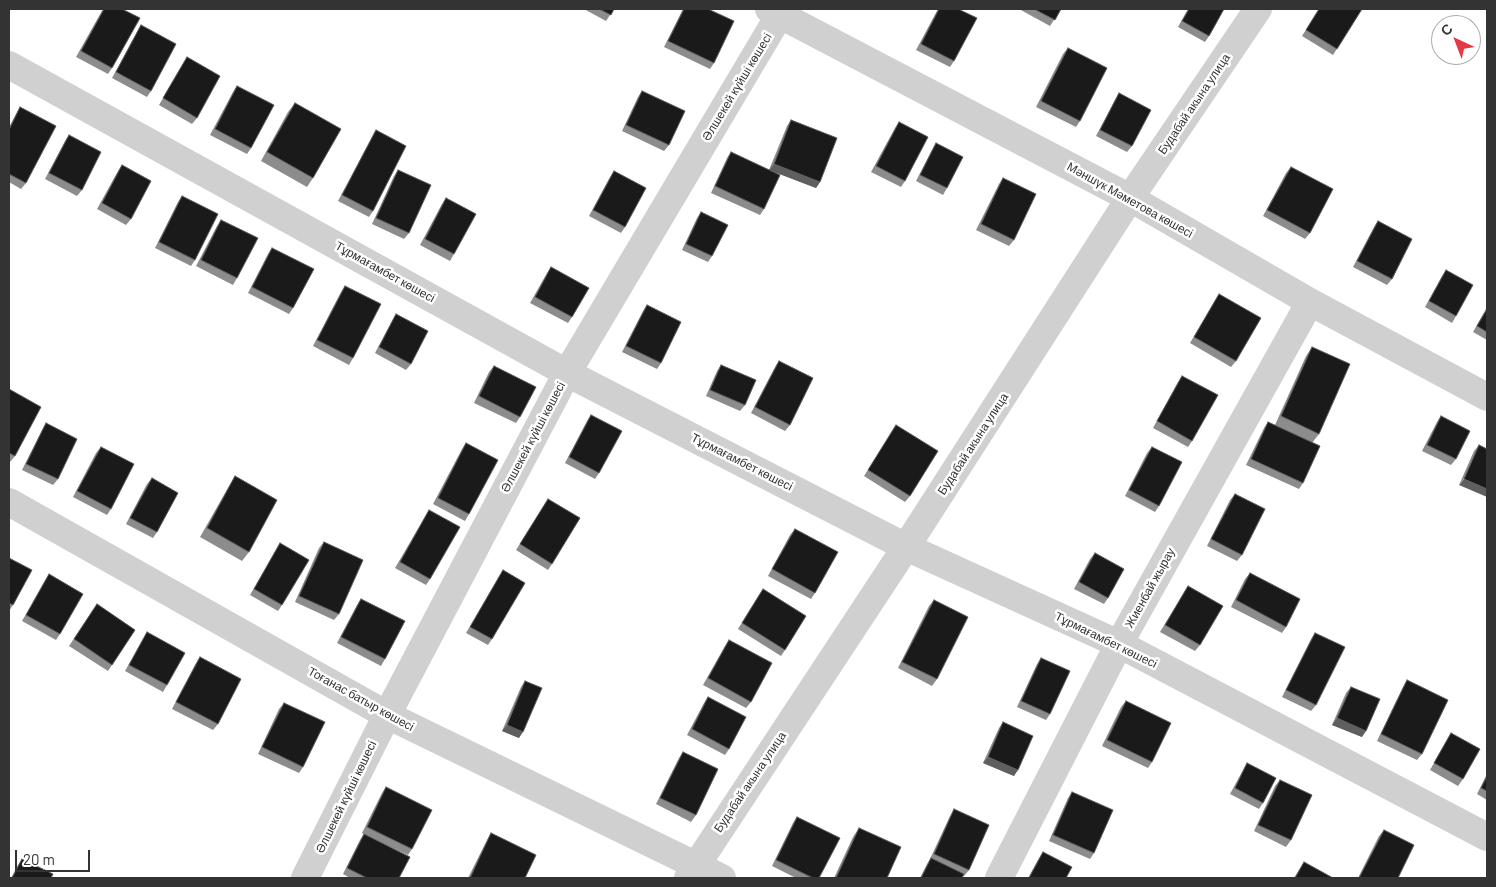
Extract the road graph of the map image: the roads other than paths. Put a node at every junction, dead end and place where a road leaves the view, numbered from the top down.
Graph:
1 (1258, 9) edge
2 (777, 11) edge
3 (9, 65) edge
4 (1130, 198) junction
5 (1310, 302) junction
6 (567, 372) junction
7 (1487, 397) edge
8 (9, 502) edge
9 (906, 547) junction
10 (1118, 644) junction
11 (387, 715) junction
12 (1487, 837) edge
13 (691, 872) edge
14 (305, 878) edge
15 (722, 878) edge
16 (999, 878) edge

1 - 4 street, Будабай акына улица
2 - 4 street, Мәншүк Мәметова көшесі
2 - 6 street, Әлшекей күйші көшесі
3 - 6 street, Тұрмағамбет көшесі
4 - 5 street, Мәншүк Мәметова көшесі
4 - 9 street, Будабай акына улица
5 - 7 street, Мәншүк Мәметова көшесі
5 - 10 street, Жиенбай жырау
6 - 9 street, Тұрмағамбет көшесі
6 - 11 street, Әлшекей күйші көшесі
8 - 11 street, Тоғанас батыр көшесі
9 - 10 street, Тұрмағамбет көшесі
9 - 13 street, Будабай акына улица
10 - 12 street, Тұрмағамбет көшесі
10 - 16 street, Жиенбай жырау
11 - 13 street, Тоғанас батыр көшесі
11 - 14 street, Әлшекей күйші көшесі
13 - 15 street, Тоғанас батыр көшесі

